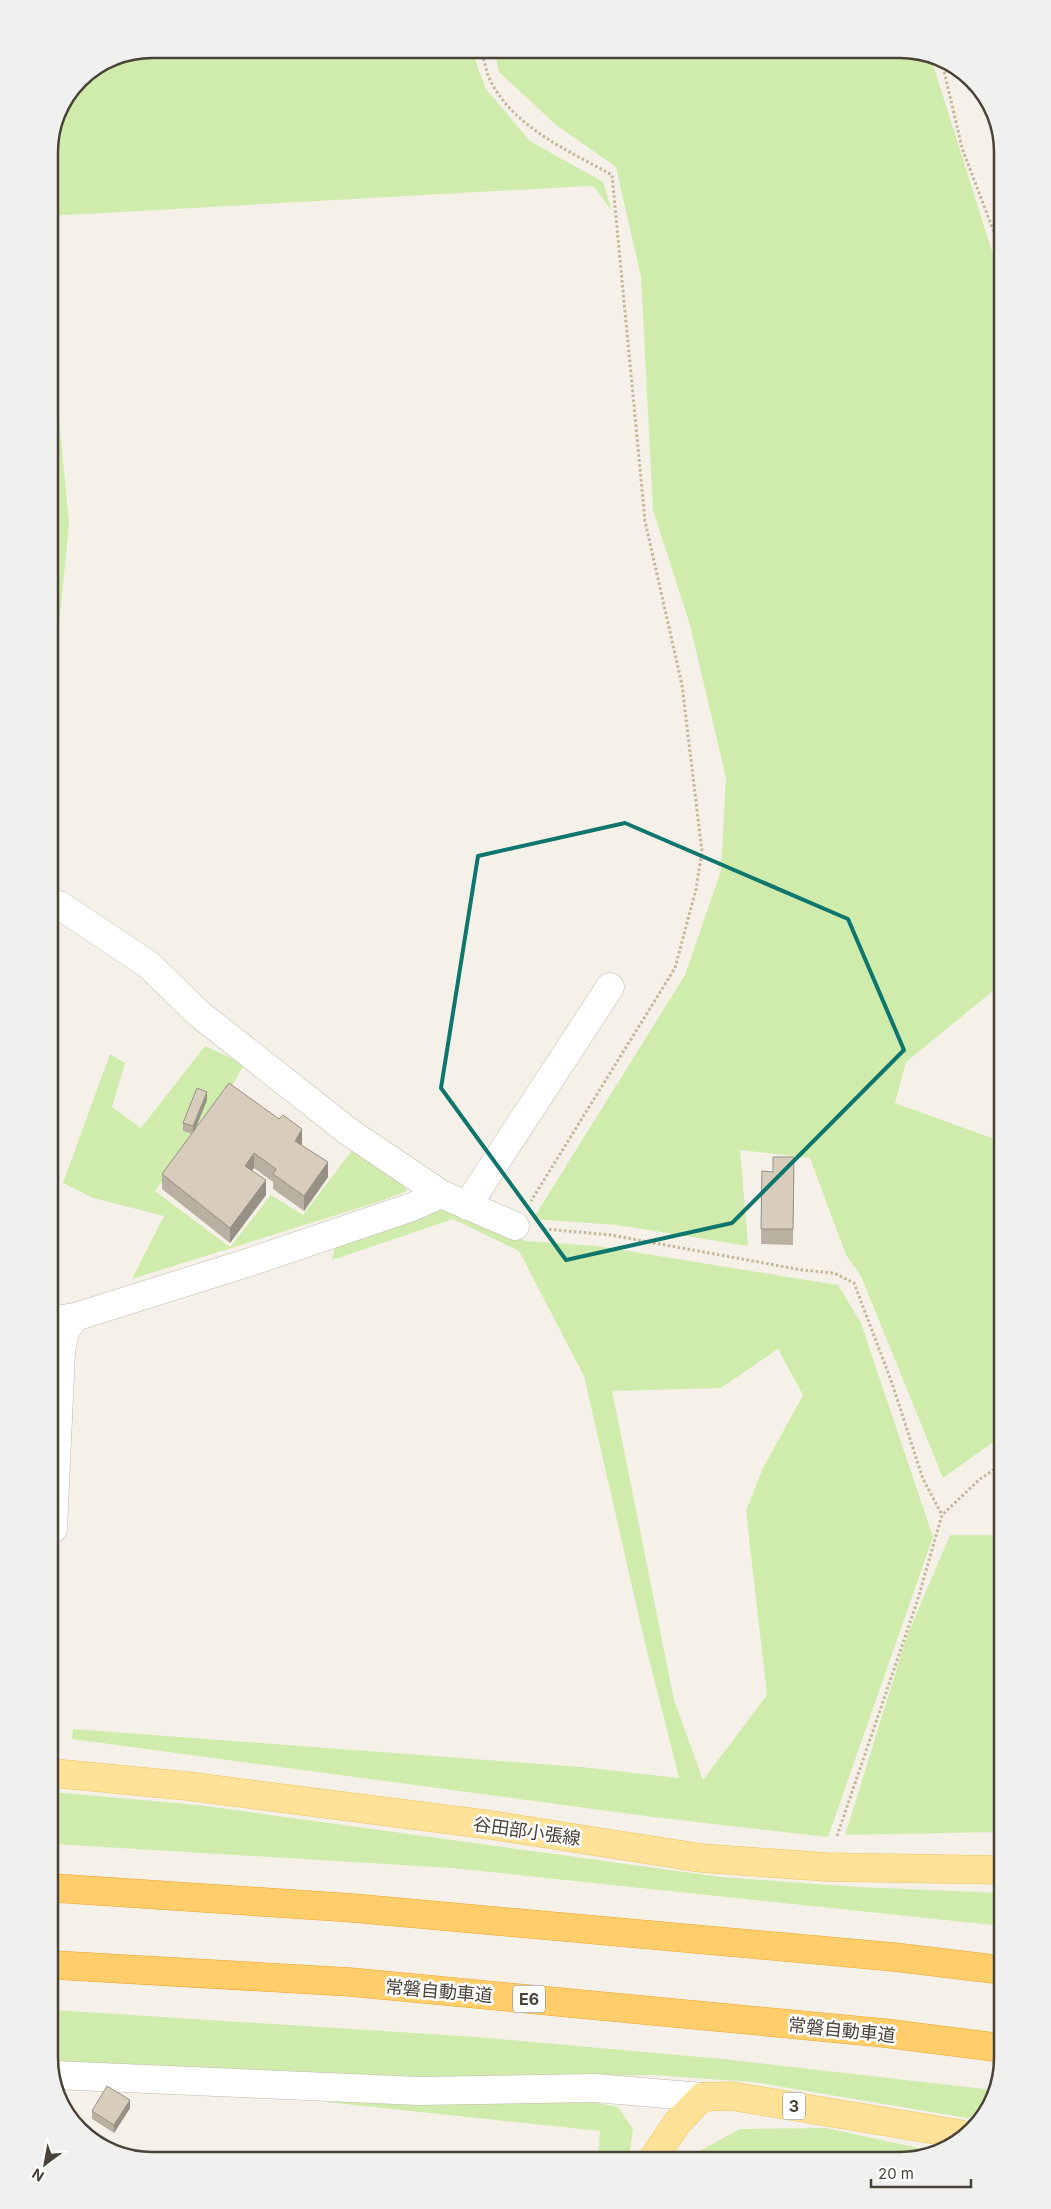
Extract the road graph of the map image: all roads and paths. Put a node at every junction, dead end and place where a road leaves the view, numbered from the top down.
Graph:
1 (484, 58) edge
2 (943, 68) edge
3 (994, 232) edge
4 (58, 904) edge
5 (610, 987) dead end
6 (441, 1194) junction
7 (467, 1206) junction
8 (515, 1226) junction
9 (64, 1322) edge
10 (58, 1418) edge
11 (994, 1469) edge
12 (942, 1515) junction
13 (58, 1773) edge
14 (826, 1867) junction
15 (994, 1870) edge
16 (58, 1888) edge
17 (58, 1965) edge
18 (994, 1969) edge
19 (994, 2047) edge
20 (59, 2075) edge
21 (702, 2097) junction
22 (955, 2133) edge
23 (658, 2152) edge

1 - 8 path
2 - 3 path
4 - 6 street
5 - 7 street
6 - 7 street
6 - 9 street
7 - 8 street
8 - 12 path
9 - 10 street
11 - 12 path
12 - 14 path
13 - 14 main road, 谷田部小張線
14 - 15 main road, 谷田部小張線
16 - 18 highway
17 - 19 highway, 常磐自動車道 / E6
20 - 21 street
21 - 22 main road, 3
21 - 23 main road

